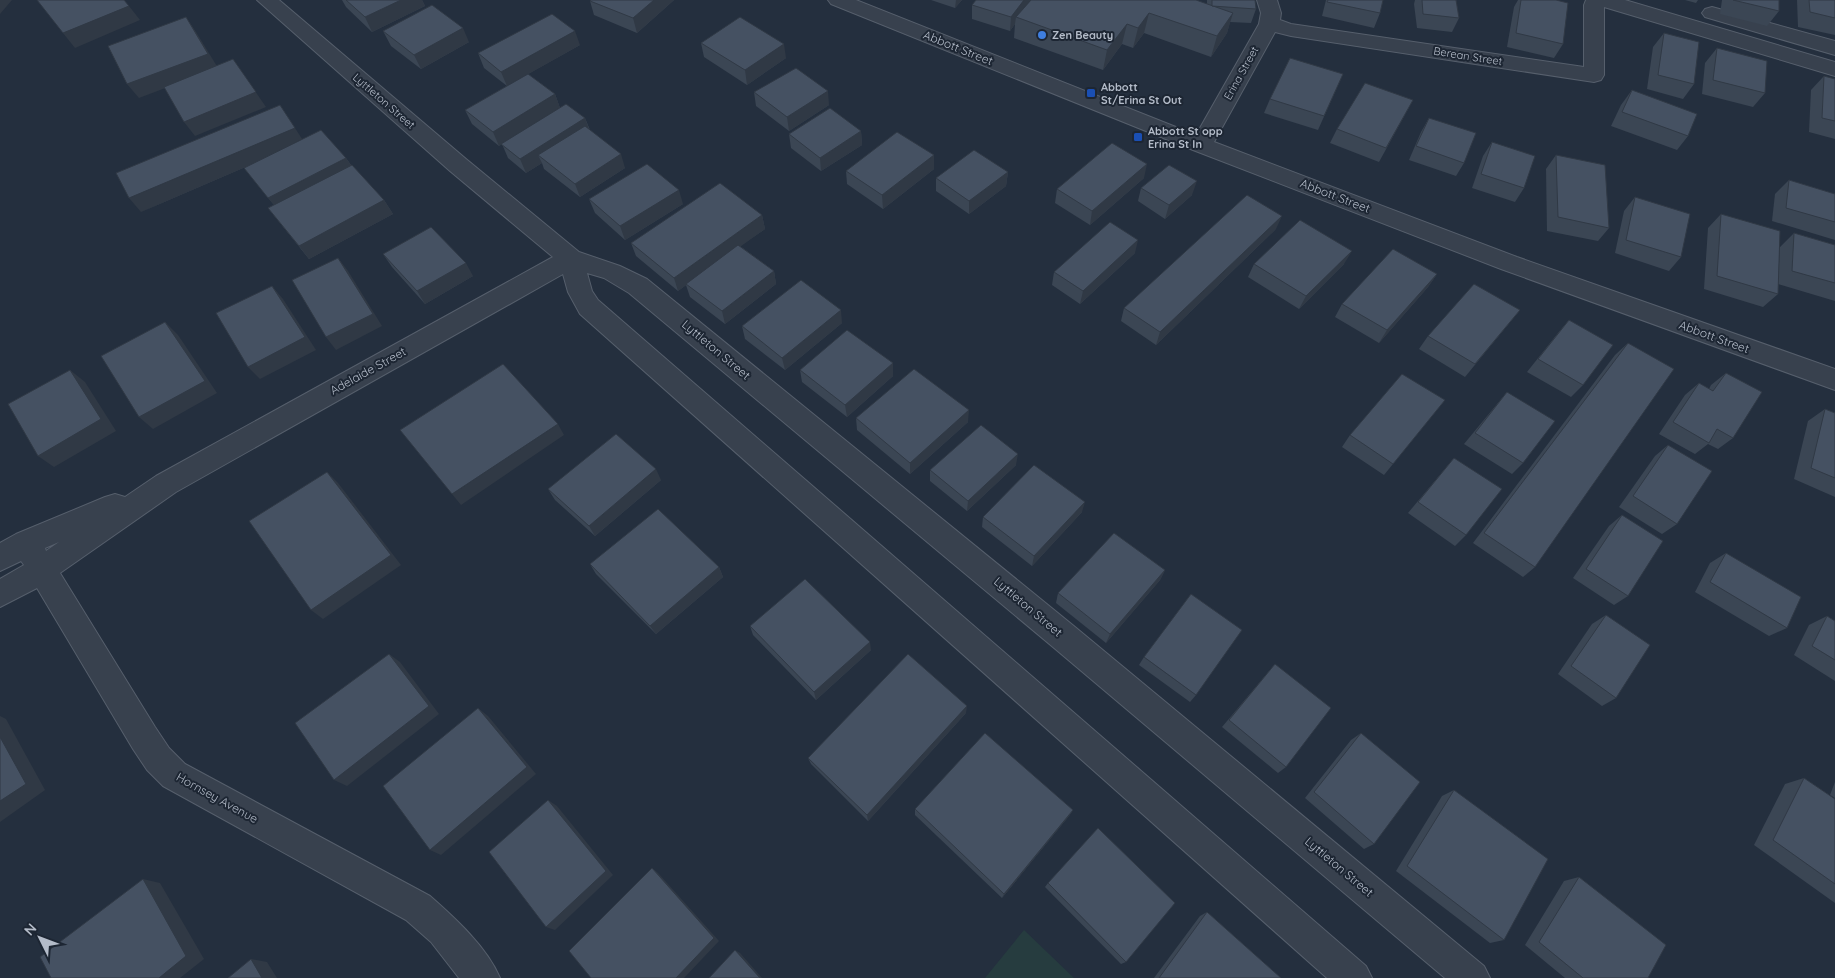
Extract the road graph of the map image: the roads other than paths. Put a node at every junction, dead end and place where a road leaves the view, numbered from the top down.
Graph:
1 (267, 0) edge
2 (838, 0) edge
3 (1267, 0) edge
4 (1596, 0) edge
5 (1604, 0) edge
6 (1667, 0) edge
7 (1269, 24) junction
8 (1835, 48) edge
9 (1835, 69) edge
10 (1201, 144) junction
11 (571, 258) junction
12 (1835, 380) edge
13 (166, 484) junction
14 (13, 550) edge
15 (42, 570) junction
16 (0, 594) edge
17 (482, 978) edge
18 (1354, 978) edge
19 (1472, 978) edge

1 - 11 street, Lyttleton Street
2 - 10 street, Abbott Street
3 - 7 street
4 - 7 street, Berean Street
5 - 9 street
6 - 8 street
7 - 10 street, Erina Street
10 - 12 street, Abbott Street
11 - 13 street, Adelaide Street
11 - 18 street
11 - 19 street, Lyttleton Street
13 - 14 street, Adelaide Street
13 - 15 street, Adelaide Street
14 - 15 street, Hornsey Avenue
15 - 16 street, Adelaide Street
15 - 17 street, Hornsey Avenue

